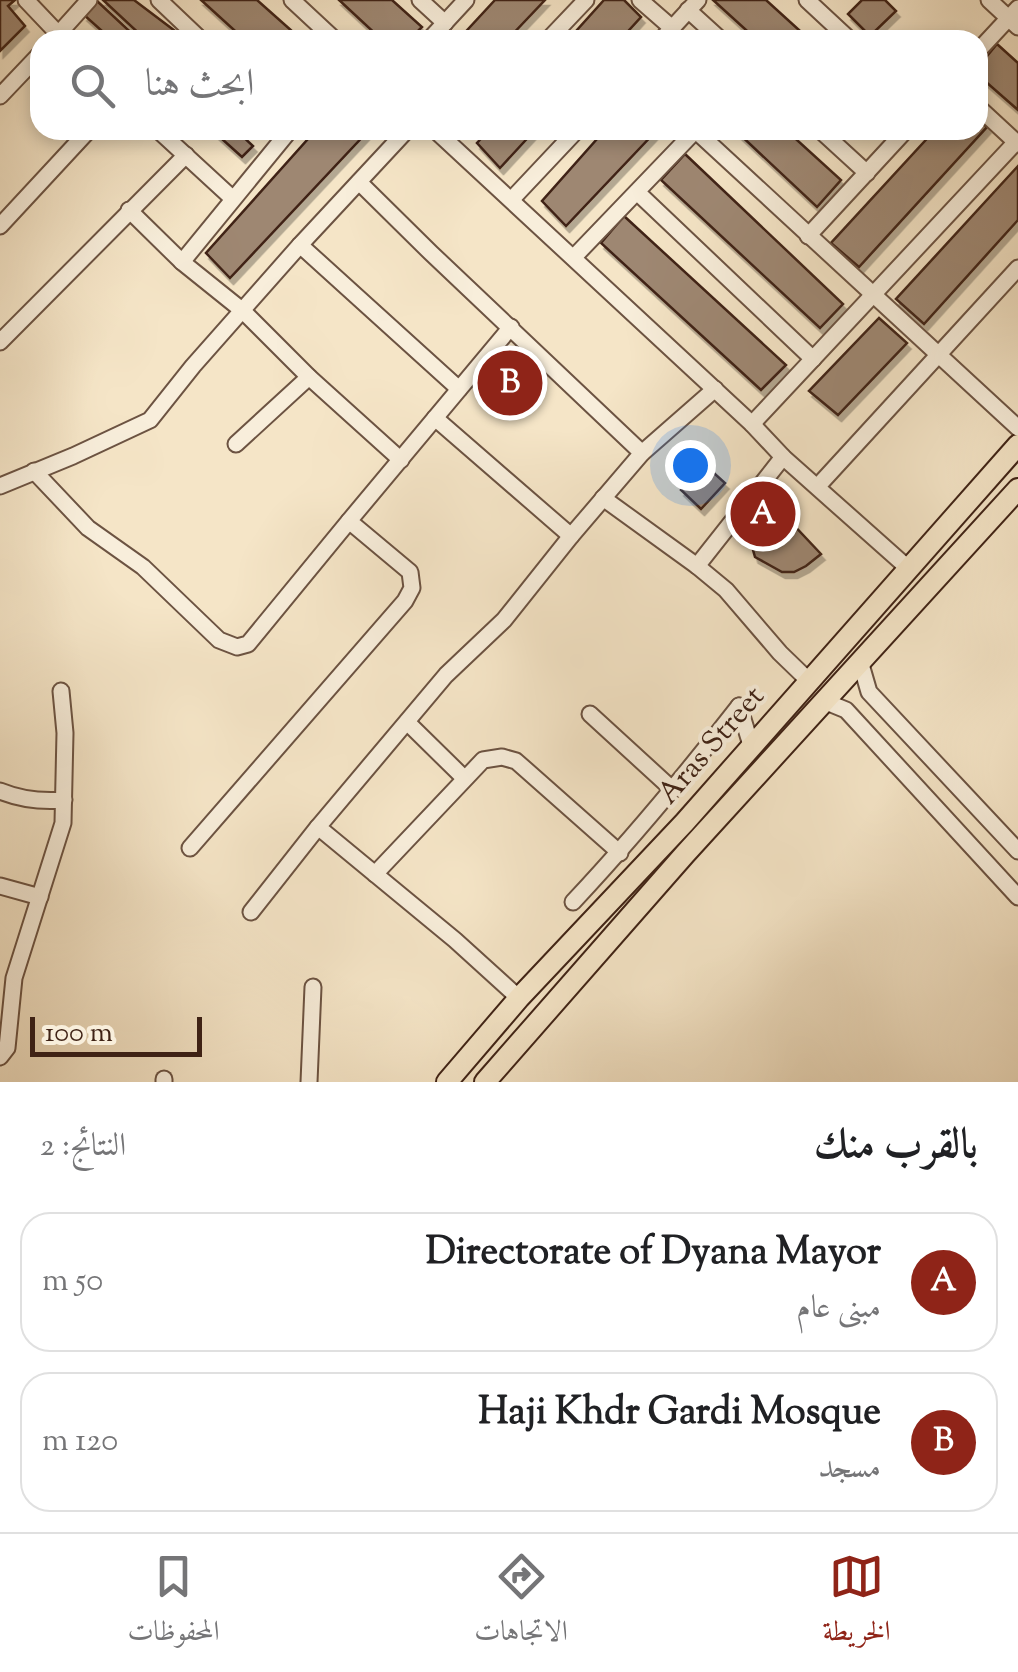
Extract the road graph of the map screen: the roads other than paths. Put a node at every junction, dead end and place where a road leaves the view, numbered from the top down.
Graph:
1 (26, 0) edge
2 (89, 0) edge
3 (159, 0) edge
4 (292, 0) edge
5 (420, 0) edge
6 (466, 0) edge
7 (586, 0) edge
8 (640, 0) edge
9 (807, 0) edge
10 (989, 0) edge
11 (693, 5) edge
12 (1015, 18) edge
13 (444, 24) junction
14 (51, 30) edge
15 (65, 30) edge
16 (190, 30) edge
17 (325, 30) edge
18 (438, 30) edge
19 (558, 30) edge
20 (663, 30) edge
21 (670, 30) edge
22 (713, 30) edge
23 (839, 30) edge
24 (988, 42) edge
25 (30, 64) edge
26 (0, 96) edge
27 (988, 116) edge
28 (79, 140) edge
29 (169, 140) edge
30 (281, 140) edge
31 (398, 140) edge
32 (447, 140) edge
33 (453, 140) edge
34 (568, 140) edge
35 (686, 140) edge
36 (706, 140) edge
37 (831, 140) edge
38 (896, 140) edge
39 (450, 143) junction
40 (1017, 143) edge
41 (186, 155) junction
42 (866, 172) junction
43 (359, 182) junction
44 (637, 192) junction
45 (232, 198) junction
46 (512, 199) junction
47 (130, 210) junction
48 (0, 226) edge
49 (808, 236) junction
50 (300, 245) junction
51 (574, 258) junction
52 (182, 262) junction
53 (1018, 268) edge
54 (873, 296) junction
55 (243, 311) junction
56 (511, 327) junction
57 (0, 342) edge
58 (938, 355) junction
59 (813, 359) junction
60 (310, 377) junction
61 (460, 389) junction
62 (715, 390) junction
63 (436, 418) junction
64 (752, 424) junction
65 (1018, 428) edge
66 (236, 444) dead end
67 (1018, 446) edge
68 (642, 453) junction
69 (783, 457) junction
70 (401, 460) junction
71 (34, 471) junction
72 (0, 486) edge
73 (818, 486) junction
74 (1018, 489) edge
75 (604, 498) junction
76 (349, 521) junction
77 (571, 536) junction
78 (697, 566) junction
79 (909, 569) junction
80 (860, 661) junction
81 (809, 681) junction
82 (61, 691) dead end
83 (824, 701) junction
84 (590, 714) dead end
85 (406, 722) junction
86 (751, 745) junction
87 (464, 778) junction
88 (674, 790) junction
89 (0, 791) edge
90 (64, 800) junction
91 (685, 822) junction
92 (318, 827) junction
93 (190, 848) dead end
94 (1018, 851) edge
95 (620, 853) junction
96 (685, 854) junction
97 (376, 874) junction
98 (0, 886) edge
99 (40, 897) junction
100 (1018, 897) edge
101 (573, 902) dead end
102 (252, 912) dead end
103 (313, 987) dead end
104 (6, 993) edge
105 (519, 998) junction
106 (0, 1057) edge
107 (310, 1082) edge
108 (447, 1082) edge
109 (485, 1082) edge

1 - 14 street
2 - 15 street
3 - 16 street
4 - 17 street
5 - 13 street
6 - 13 street
7 - 19 street
8 - 20 street
9 - 23 street
10 - 12 street
11 - 21 street
11 - 22 street
12 - 24 street
13 - 18 street
25 - 26 street
27 - 40 street
28 - 48 street
29 - 41 street
30 - 45 street
31 - 43 street
32 - 39 street
33 - 39 street
34 - 46 street
35 - 44 street
36 - 49 street
37 - 42 street
38 - 42 street
39 - 46 street
40 - 54 street
41 - 45 street
41 - 47 street
42 - 49 street
43 - 50 street
43 - 56 street
44 - 51 street
44 - 59 street
45 - 52 street
46 - 51 street
47 - 52 street
47 - 57 street
49 - 54 street
50 - 55 street
50 - 61 street
51 - 62 street
52 - 55 street
53 - 58 street
54 - 58 street
54 - 59 street
55 - 60 street
55 - 71 street
56 - 61 street
56 - 68 street
58 - 65 street
58 - 73 street
59 - 64 street
60 - 66 street
60 - 70 street
61 - 63 street
62 - 64 street
62 - 68 street
63 - 70 street
63 - 77 street
64 - 69 street
67 - 79 main road, Aras Street
68 - 75 street
69 - 73 street
69 - 78 street
70 - 76 street
71 - 72 street
71 - 76 street
73 - 79 street
74 - 80 main road, Aras Street
75 - 77 street
75 - 78 street
76 - 93 street
77 - 85 street
78 - 81 street
79 - 81 main road, Aras Street
80 - 83 main road, Aras Street
80 - 94 street
81 - 86 main road, Aras Street
82 - 90 street
83 - 96 main road, Aras Street
83 - 100 street
84 - 88 street
85 - 87 street
85 - 92 street
86 - 88 street
86 - 91 main road, Aras Street
87 - 95 street
87 - 97 street
88 - 95 street
89 - 90 street
90 - 99 street
91 - 96 main road
91 - 105 main road, Aras Street
92 - 97 street
92 - 102 street
95 - 101 street
96 - 109 main road, Aras Street
97 - 105 street
98 - 99 street
99 - 104 street
103 - 107 street
104 - 106 street
105 - 108 main road, Aras Street

